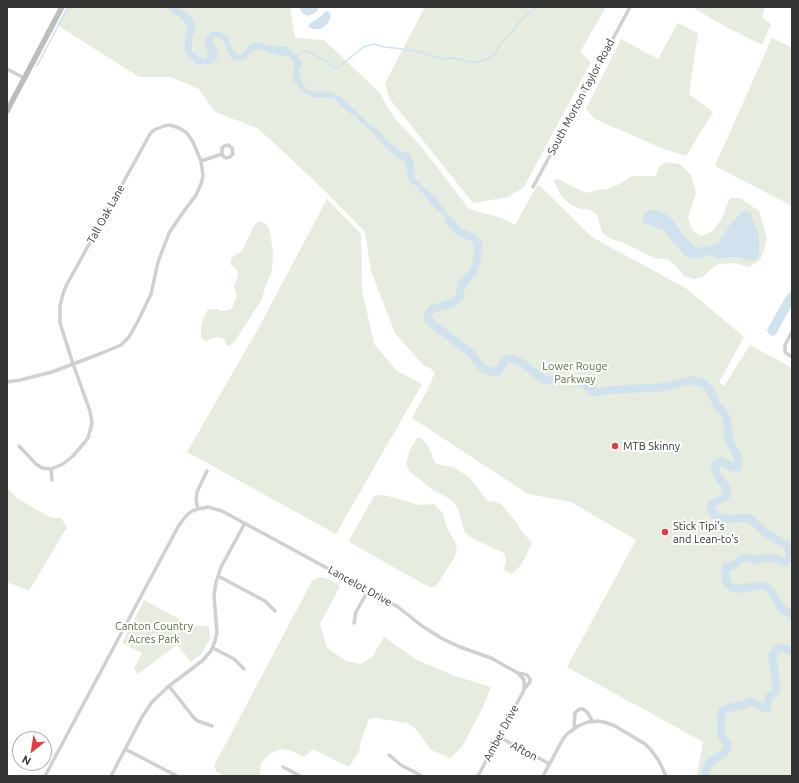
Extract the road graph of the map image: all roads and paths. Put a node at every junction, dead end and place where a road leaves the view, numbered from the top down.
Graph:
1 (62, 7) edge
2 (630, 7) edge
3 (7, 69) edge
4 (24, 78) junction
5 (7, 111) edge
6 (222, 154) dead end
7 (201, 161) junction
8 (533, 187) dead end
9 (792, 332) edge
10 (792, 357) edge
11 (73, 364) junction
12 (7, 382) edge
13 (19, 446) dead end
14 (51, 469) junction
15 (207, 471) dead end
16 (52, 480) dead end
17 (198, 509) junction
18 (245, 523) junction
19 (218, 576) junction
20 (368, 591) junction
21 (275, 610) dead end
22 (354, 623) dead end
23 (213, 648) junction
24 (244, 669) dead end
25 (518, 673) junction
26 (530, 679) joint
27 (524, 681) joint
28 (169, 686) junction
29 (524, 690) junction
30 (593, 722) junction
31 (212, 726) dead end
32 (574, 728) junction
33 (498, 737) junction
34 (126, 748) junction
35 (389, 755) dead end
36 (550, 764) junction
37 (283, 768) dead end
38 (45, 776) edge
39 (111, 776) edge
40 (177, 776) edge
41 (300, 776) edge
42 (422, 776) edge
43 (478, 776) edge
44 (543, 776) edge
45 (666, 776) edge

1 - 4 street
2 - 8 street, South Morton Taylor Road
3 - 4 street
4 - 5 street
6 - 7 street
7 - 11 street
7 - 11 street, Tall Oak Lane
9 - 10 street
11 - 12 street
11 - 14 street, Tall Oak Lane
13 - 14 street
14 - 16 street
15 - 17 street
17 - 18 street, Lancelot Drive
17 - 38 street
18 - 19 street
18 - 20 street, Lancelot Drive
19 - 21 street
19 - 23 street
20 - 22 street
20 - 25 street, Lancelot Drive
23 - 24 street
23 - 28 street
25 - 26 street, Lancelot Drive
25 - 27 street, Lancelot Drive
26 - 29 street, Amber Drive
27 - 29 street, Amber Drive
28 - 31 street
28 - 34 street
29 - 33 street, Amber Drive
30 - 32 street
30 - 32 street
30 - 45 street
32 - 36 street
33 - 36 street, Afton
33 - 43 street, Amber Drive
34 - 39 street
34 - 40 street
35 - 42 street
36 - 44 street
37 - 41 street

